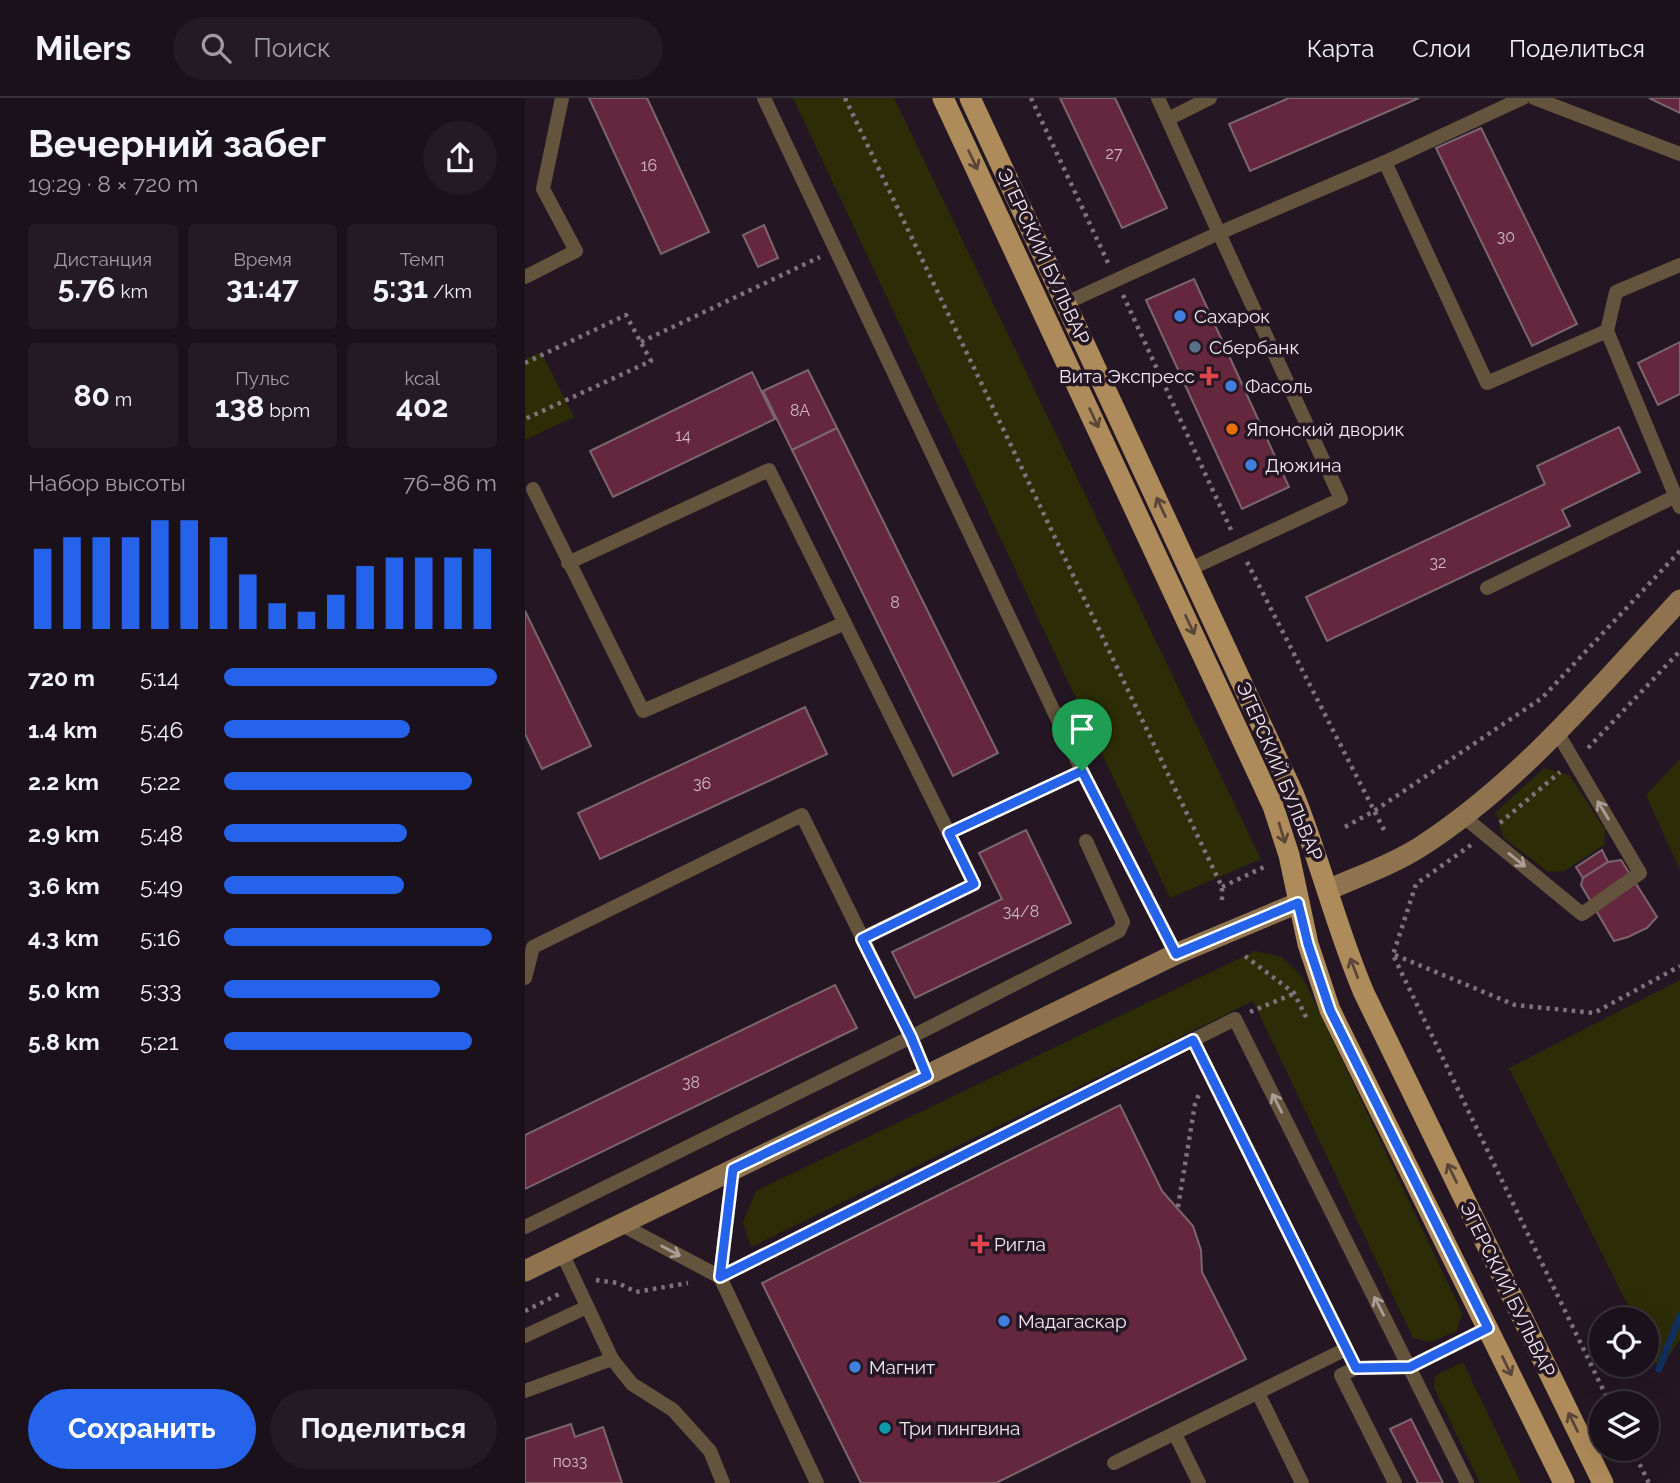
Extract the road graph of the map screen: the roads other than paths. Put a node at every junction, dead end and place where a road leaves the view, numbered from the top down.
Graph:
1 (562, 98) edge
2 (764, 98) edge
3 (943, 98) edge
4 (970, 98) edge
5 (1158, 98) edge
6 (1210, 98) edge
7 (1523, 98) edge
8 (1534, 98) edge
9 (1168, 119) junction
10 (1680, 154) edge
11 (1385, 162) junction
12 (1219, 233) junction
13 (1680, 265) edge
14 (525, 277) edge
15 (1066, 303) junction
16 (1045, 312) junction
17 (1607, 331) junction
18 (533, 489) dead end
19 (1677, 502) edge
20 (568, 563) junction
21 (1190, 569) junction
22 (1487, 588) dead end
23 (1680, 600) edge
24 (845, 623) junction
25 (1557, 732) junction
26 (1082, 771) junction
27 (1464, 817) junction
28 (949, 833) junction
29 (1086, 841) dead end
30 (1328, 890) junction
31 (1298, 903) junction
32 (862, 939) junction
33 (1176, 954) junction
34 (525, 978) edge
35 (911, 1037) junction
36 (1193, 1040) junction
37 (927, 1076) junction
38 (733, 1169) junction
39 (622, 1224) junction
40 (525, 1227) edge
41 (562, 1253) junction
42 (525, 1271) edge
43 (720, 1277) junction
44 (587, 1307) junction
45 (1488, 1328) junction
46 (525, 1336) edge
47 (1346, 1349) junction
48 (612, 1359) junction
49 (1410, 1367) junction
50 (1356, 1368) junction
51 (525, 1391) edge
52 (1258, 1393) junction
53 (1175, 1434) junction
54 (1114, 1463) dead end
55 (723, 1483) edge
56 (817, 1483) edge
57 (1199, 1483) edge
58 (1302, 1483) edge
59 (1395, 1483) edge
60 (1468, 1483) edge
61 (1564, 1483) edge
62 (1603, 1483) edge

1 - 14 lane
2 - 26 lane
3 -> 16 main road, ЭГЕРСКИЙ БУЛЬВАР
4 - 15 main road, ЭГЕРСКИЙ БУЛЬВАР
5 - 9 lane
6 - 9 lane
7 - 11 lane
8 - 10 lane
9 - 12 lane
11 - 12 lane
11 - 17 lane
12 - 15 lane
12 - 21 lane
13 - 17 lane
15 - 16 main road
21 -> 15 main road, ЭГЕРСКИЙ БУЛЬВАР
16 -> 31 main road, ЭГЕРСКИЙ БУЛЬВАР
17 - 19 lane
18 - 20 lane
19 - 22 lane
20 - 24 lane
20 - 24 lane
21 - 30 main road, ЭГЕРСКИЙ БУЛЬВАР
23 - 25 main road
24 - 28 lane
25 - 27 main road
27 -> 25 lane
26 - 28 lane
26 - 33 lane
27 - 30 main road
28 - 32 lane
29 - 35 lane
30 - 31 main road
62 -> 30 main road, ЭГЕРСКИЙ БУЛЬВАР
31 - 33 main road
31 - 45 main road, ЭГЕРСКИЙ БУЛЬВАР
32 - 34 lane
32 - 35 lane
33 - 37 main road
35 - 37 lane
35 - 40 lane
36 - 43 lane
36 - 47 lane
49 -> 36 lane
37 - 38 main road
38 - 39 main road
38 - 43 lane
39 - 41 main road
39 -> 43 lane
41 - 42 main road
41 - 44 lane
43 - 56 lane
44 - 46 lane
44 - 48 lane
45 - 49 lane
45 -> 61 main road, ЭГЕРСКИЙ БУЛЬВАР
47 - 50 lane
47 - 52 lane
48 - 51 lane
48 - 55 lane
49 - 50 lane
49 - 60 lane
50 - 59 lane
52 - 53 lane
52 - 58 lane
53 - 54 lane
53 - 57 lane

